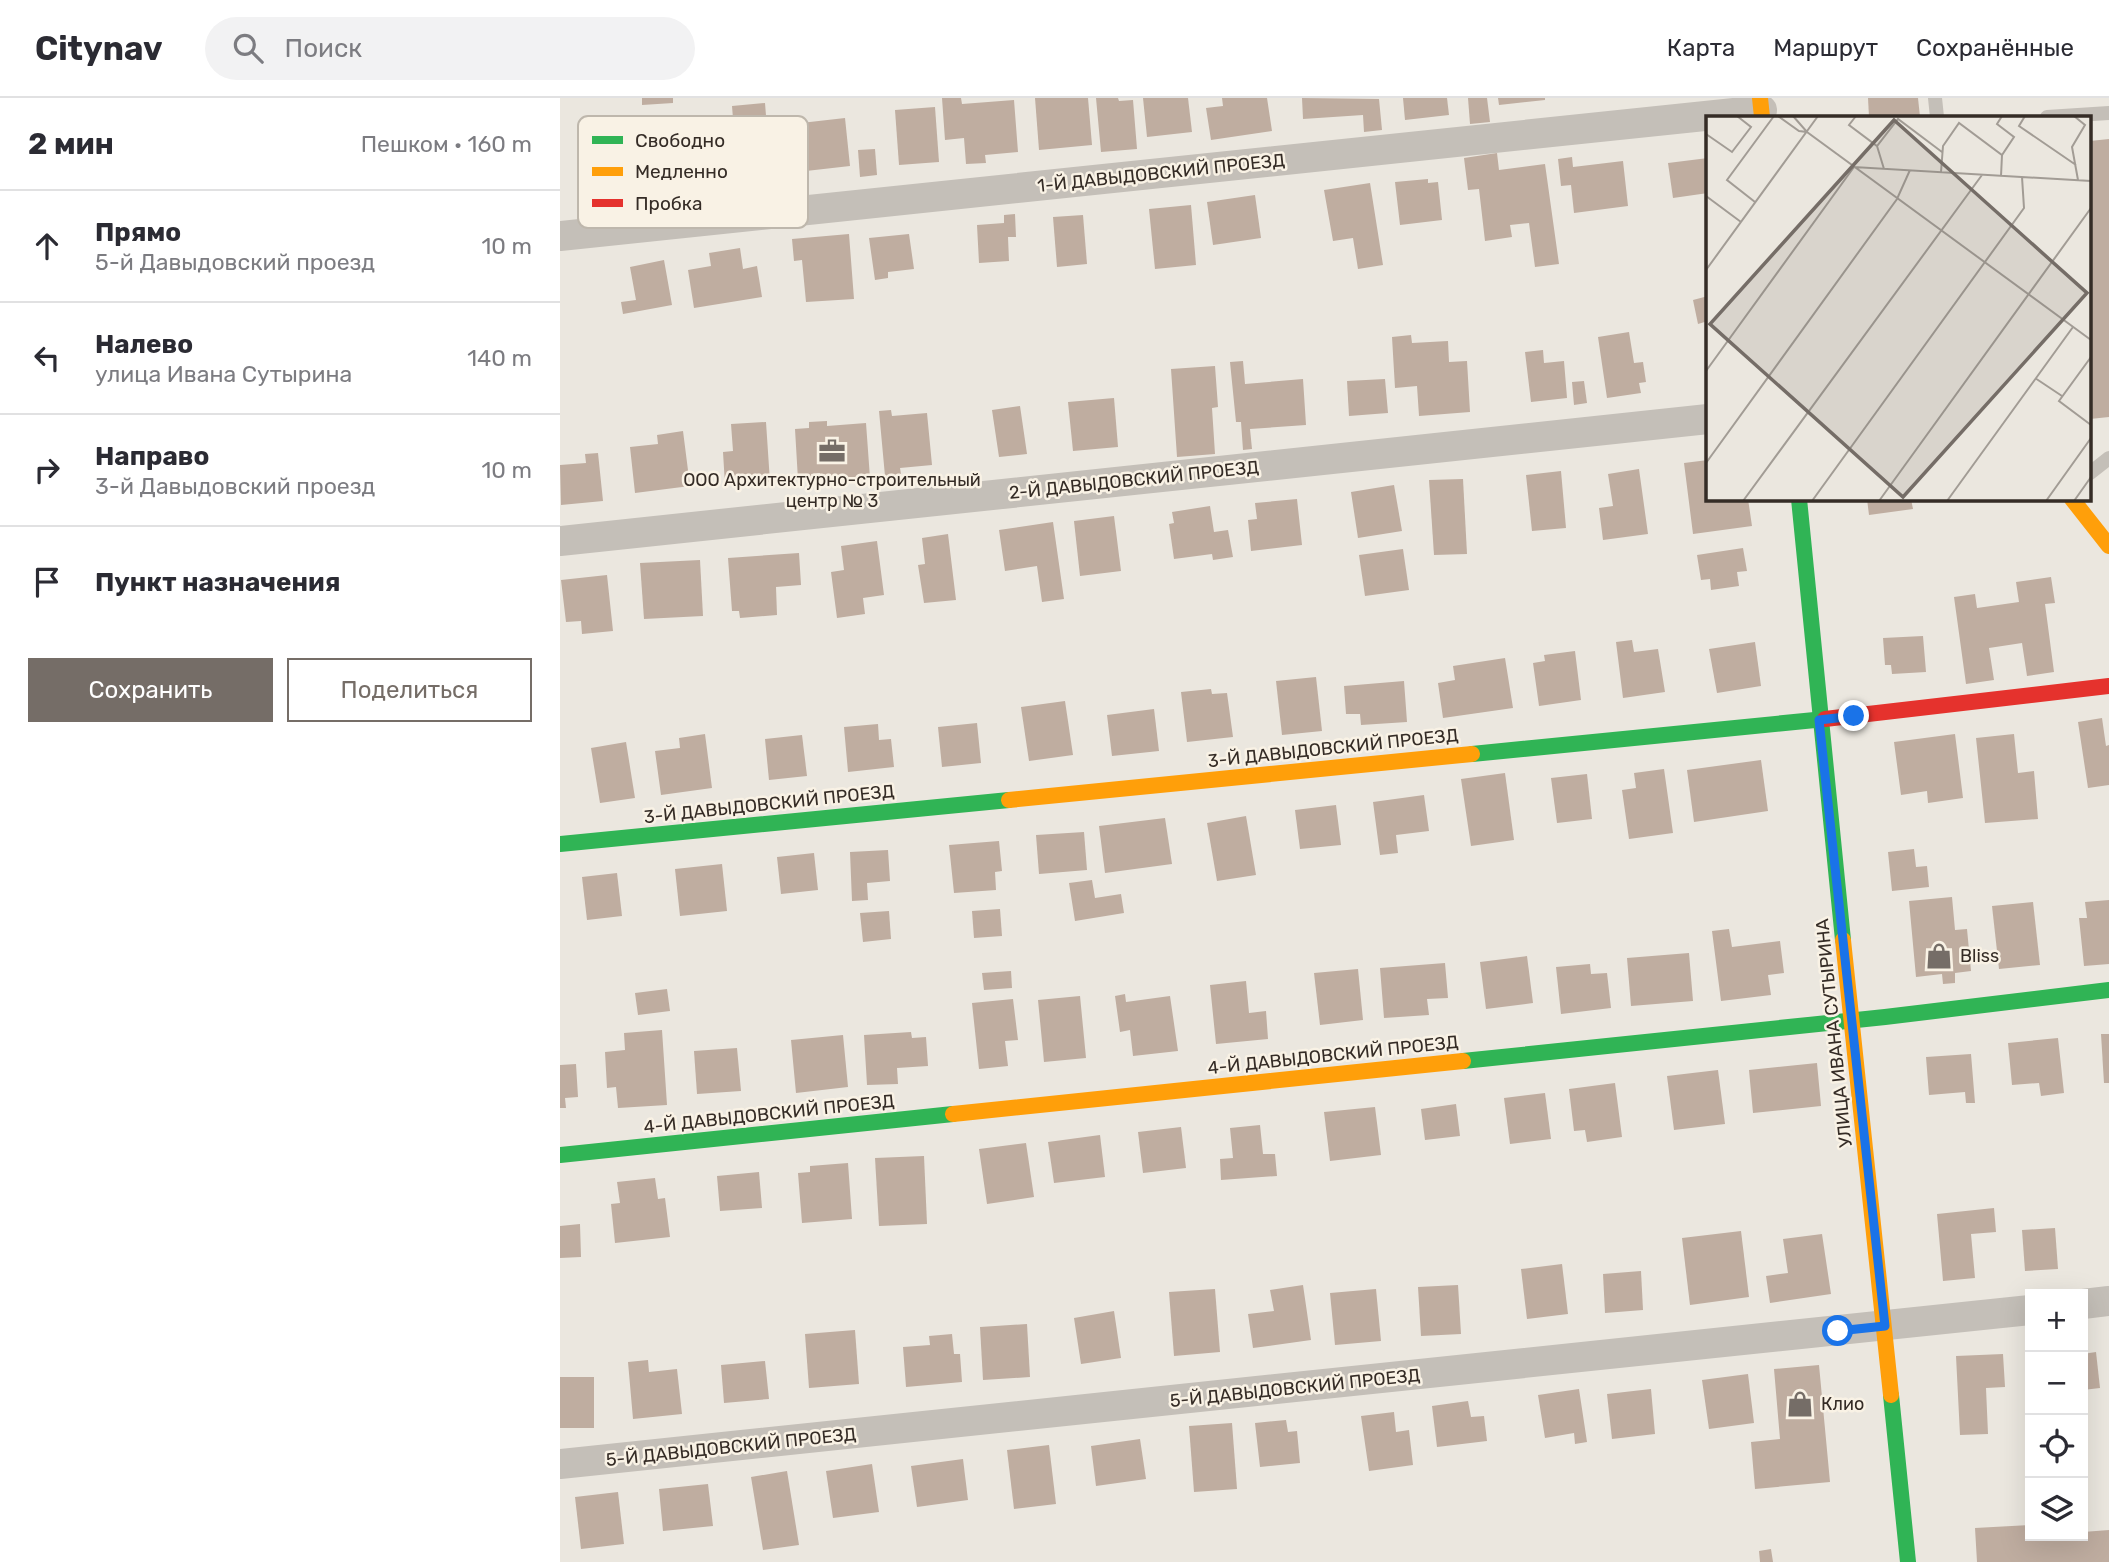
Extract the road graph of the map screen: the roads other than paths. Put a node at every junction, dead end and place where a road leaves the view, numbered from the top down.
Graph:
1 (1935, 98) edge
2 (1763, 111) edge
3 (2109, 113) edge
4 (1715, 116) edge
5 (1937, 116) edge
6 (2062, 116) edge
7 (1706, 117) edge
8 (808, 210) edge
9 (637, 228) edge
10 (560, 236) edge
11 (1706, 419) edge
12 (2109, 458) edge
13 (2092, 471) edge
14 (1799, 500) edge
15 (2073, 500) edge
16 (560, 541) edge
17 (2109, 546) edge
18 (2109, 686) edge
19 (1819, 720) junction
20 (560, 844) edge
21 (2109, 990) edge
22 (1852, 1020) junction
23 (560, 1155) edge
24 (2109, 1301) edge
25 (2088, 1303) edge
26 (2025, 1311) edge
27 (1885, 1326) junction
28 (560, 1464) edge
29 (1908, 1562) edge

1 - 5 lane
2 - 4 street, 1-Й ДАВЫДОВСКИЙ ПРОЕЗД
3 - 6 lane
7 - 8 street, 1-Й ДАВЫДОВСКИЙ ПРОЕЗД
9 - 10 street, 1-Й ДАВЫДОВСКИЙ ПРОЕЗД
11 - 16 street, 2-Й ДАВЫДОВСКИЙ ПРОЕЗД
12 - 13 lane
14 - 19 street, УЛИЦА ИВАНА СУТЫРИНА
15 - 17 street
18 - 19 street, 3-Й ДАВЫДОВСКИЙ ПРОЕЗД
19 - 20 street, 3-Й ДАВЫДОВСКИЙ ПРОЕЗД
19 - 22 street, УЛИЦА ИВАНА СУТЫРИНА
21 - 22 street, 4-Й ДАВЫДОВСКИЙ ПРОЕЗД
22 - 23 street, 4-Й ДАВЫДОВСКИЙ ПРОЕЗД
22 - 27 street, УЛИЦА ИВАНА СУТЫРИНА
24 - 25 street
26 - 27 street, 5-Й ДАВЫДОВСКИЙ ПРОЕЗД
27 - 28 street, 5-Й ДАВЫДОВСКИЙ ПРОЕЗД
27 - 29 street, УЛИЦА ИВАНА СУТЫРИНА

